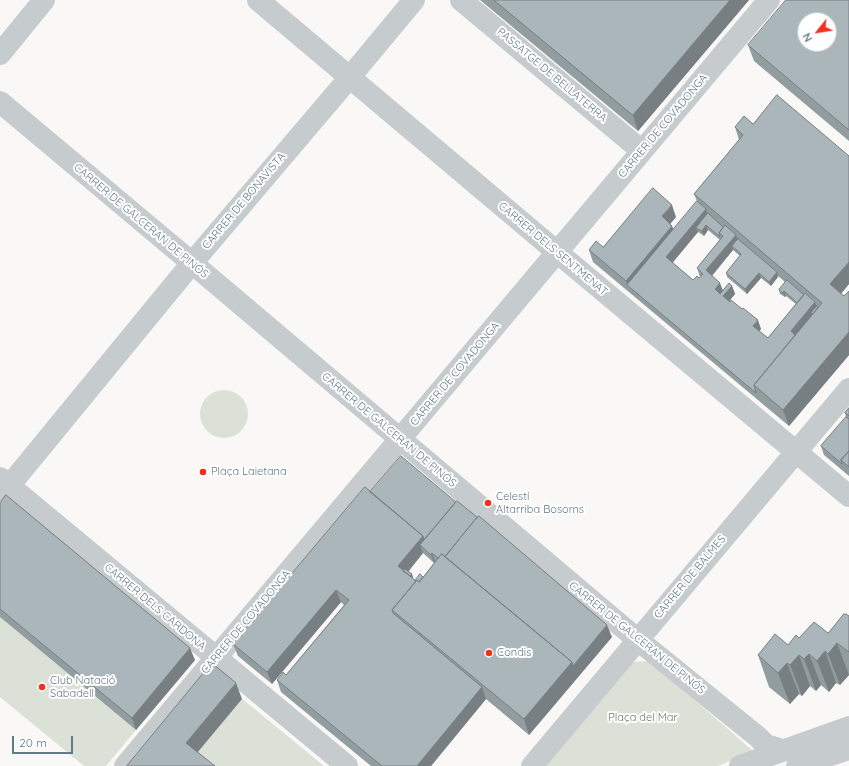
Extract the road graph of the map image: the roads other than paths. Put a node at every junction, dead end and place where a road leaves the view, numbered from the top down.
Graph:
1 (44, 0) edge
2 (258, 0) edge
3 (414, 0) edge
4 (461, 0) edge
5 (769, 0) edge
6 (0, 54) edge
7 (350, 78) junction
8 (0, 102) edge
9 (642, 151) junction
10 (558, 253) junction
11 (192, 263) junction
12 (849, 389) edge
13 (400, 439) junction
14 (796, 452) junction
15 (3, 487) edge
16 (849, 496) edge
17 (638, 640) junction
18 (216, 658) junction
19 (849, 727) edge
20 (849, 749) edge
21 (782, 750) junction
22 (125, 766) edge
23 (347, 766) edge
24 (532, 766) edge
25 (740, 766) edge
26 (797, 766) edge

1 - 6 street
2 - 7 street, CARRER DELS SENTMENAT
3 - 7 street, CARRER DE BONAVISTA
4 - 9 street, PASSATGE DE BELLATERRA
5 - 9 street, CARRER DE COVADONGA
7 - 10 street, CARRER DELS SENTMENAT
7 - 11 street, CARRER DE BONAVISTA
8 - 11 street, CARRER DE GALCERAN DE PINÓS
9 - 10 street, CARRER DE COVADONGA
10 - 13 street, CARRER DE COVADONGA
10 - 14 street, CARRER DELS SENTMENAT
11 - 13 street, CARRER DE GALCERAN DE PINÓS
11 - 15 street, CARRER DE BONAVISTA
12 - 14 street, CARRER DE BALMES
13 - 17 street, CARRER DE GALCERAN DE PINÓS
13 - 18 street, CARRER DE COVADONGA
14 - 16 street, CARRER DELS SENTMENAT
14 - 17 street, CARRER DE BALMES
15 - 18 street, CARRER DELS CARDONA
17 - 21 street, CARRER DE GALCERAN DE PINÓS
17 - 24 street, CARRER DE BALMES
18 - 22 street, CARRER DE COVADONGA
18 - 23 street, CARRER DELS CARDONA
19 - 21 street
20 - 26 street
21 - 25 street

